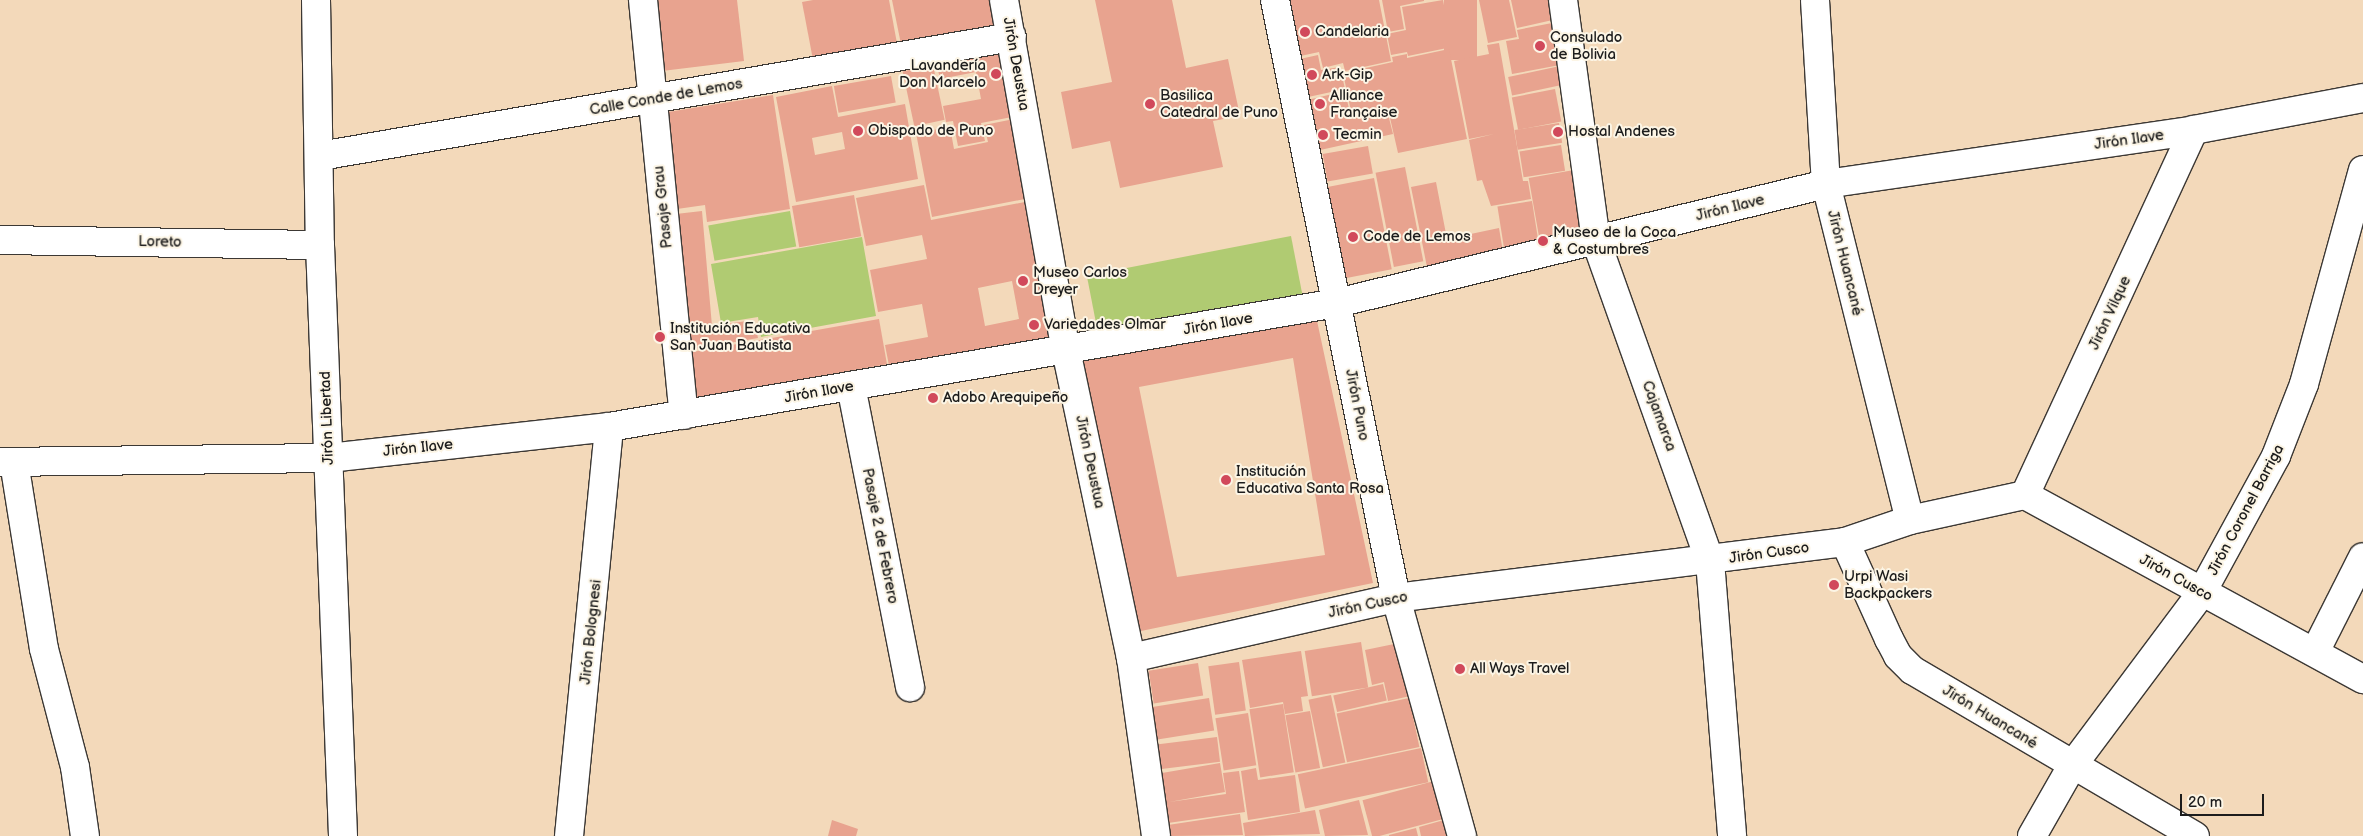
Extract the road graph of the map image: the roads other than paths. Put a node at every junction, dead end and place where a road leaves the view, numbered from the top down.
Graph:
1 (316, 0) edge
2 (643, 0) edge
3 (1004, 0) edge
4 (1275, 0) edge
5 (1563, 0) edge
6 (1815, 0) edge
7 (1012, 37) junction
8 (2363, 98) edge
9 (652, 99) junction
10 (2194, 130) junction
11 (320, 156) junction
12 (2363, 170) edge
13 (1826, 184) junction
14 (0, 240) edge
15 (1596, 240) junction
16 (320, 245) junction
17 (1337, 303) junction
18 (1066, 350) junction
19 (851, 386) junction
20 (684, 415) junction
21 (609, 428) junction
22 (329, 458) junction
23 (7, 462) edge
24 (2025, 495) junction
25 (1910, 520) junction
26 (1845, 542) junction
27 (2363, 558) edge
28 (1710, 561) junction
29 (2202, 592) junction
30 (1396, 598) junction
31 (2315, 652) junction
32 (1131, 658) junction
33 (2363, 679) edge
34 (910, 687) dead end
35 (2072, 766) junction
36 (85, 836) edge
37 (343, 836) edge
38 (569, 836) edge
39 (1156, 836) edge
40 (1462, 836) edge
41 (1732, 836) edge
42 (2032, 836) edge
43 (2194, 836) edge

1 - 11 street, Jirón Libertad
2 - 9 street, Pasaje Grau
3 - 7 street, Jirón Deustua
4 - 17 street, Jirón Puno
5 - 15 street, Cajamarca
6 - 13 street, Jirón Huancané
7 - 9 street, Calle Conde de Lemos
7 - 18 street, Jirón Deustua
8 - 10 street, Jirón Ilave
9 - 11 street, Calle Conde de Lemos
9 - 20 street, Pasaje Grau
10 - 13 street, Jirón Ilave
10 - 24 street, Jirón Vilque
11 - 16 street, Jirón Libertad
12 - 29 street, Jirón Coronel Barriga
13 - 15 street, Jirón Ilave
13 - 25 street, Jirón Huancané
14 - 16 street, Loreto
15 - 17 street, Jirón Ilave
15 - 28 street, Cajamarca
16 - 22 street, Jirón Libertad
17 - 18 street, Jirón Ilave
17 - 30 street, Jirón Puno
18 - 19 street, Jirón Ilave
18 - 32 street, Jirón Deustua
19 - 20 street, Jirón Ilave
19 - 34 street, Pasaje 2 de Febrero
20 - 21 street, Jirón Ilave
21 - 22 street, Jirón Ilave
21 - 38 street, Jirón Bolognesi
22 - 23 street, Jirón Ilave
22 - 37 street, Jirón Libertad
23 - 36 street
24 - 25 street, Jirón Cusco
24 - 29 street, Jirón Cusco
25 - 26 street, Jirón Cusco
26 - 28 street, Jirón Cusco
26 - 35 street, Jirón Huancané
27 - 31 street
28 - 30 street, Jirón Cusco
28 - 41 street, Cajamarca
29 - 31 street, Jirón Cusco
29 - 35 street, Jirón Coronel Barriga
30 - 32 street, Jirón Cusco
30 - 40 street, Jirón Puno
31 - 33 street, Jirón Cusco
32 - 39 street, Jirón Deustua
35 - 42 street, Jirón Coronel Barriga
35 - 43 street, Jirón Huancané

